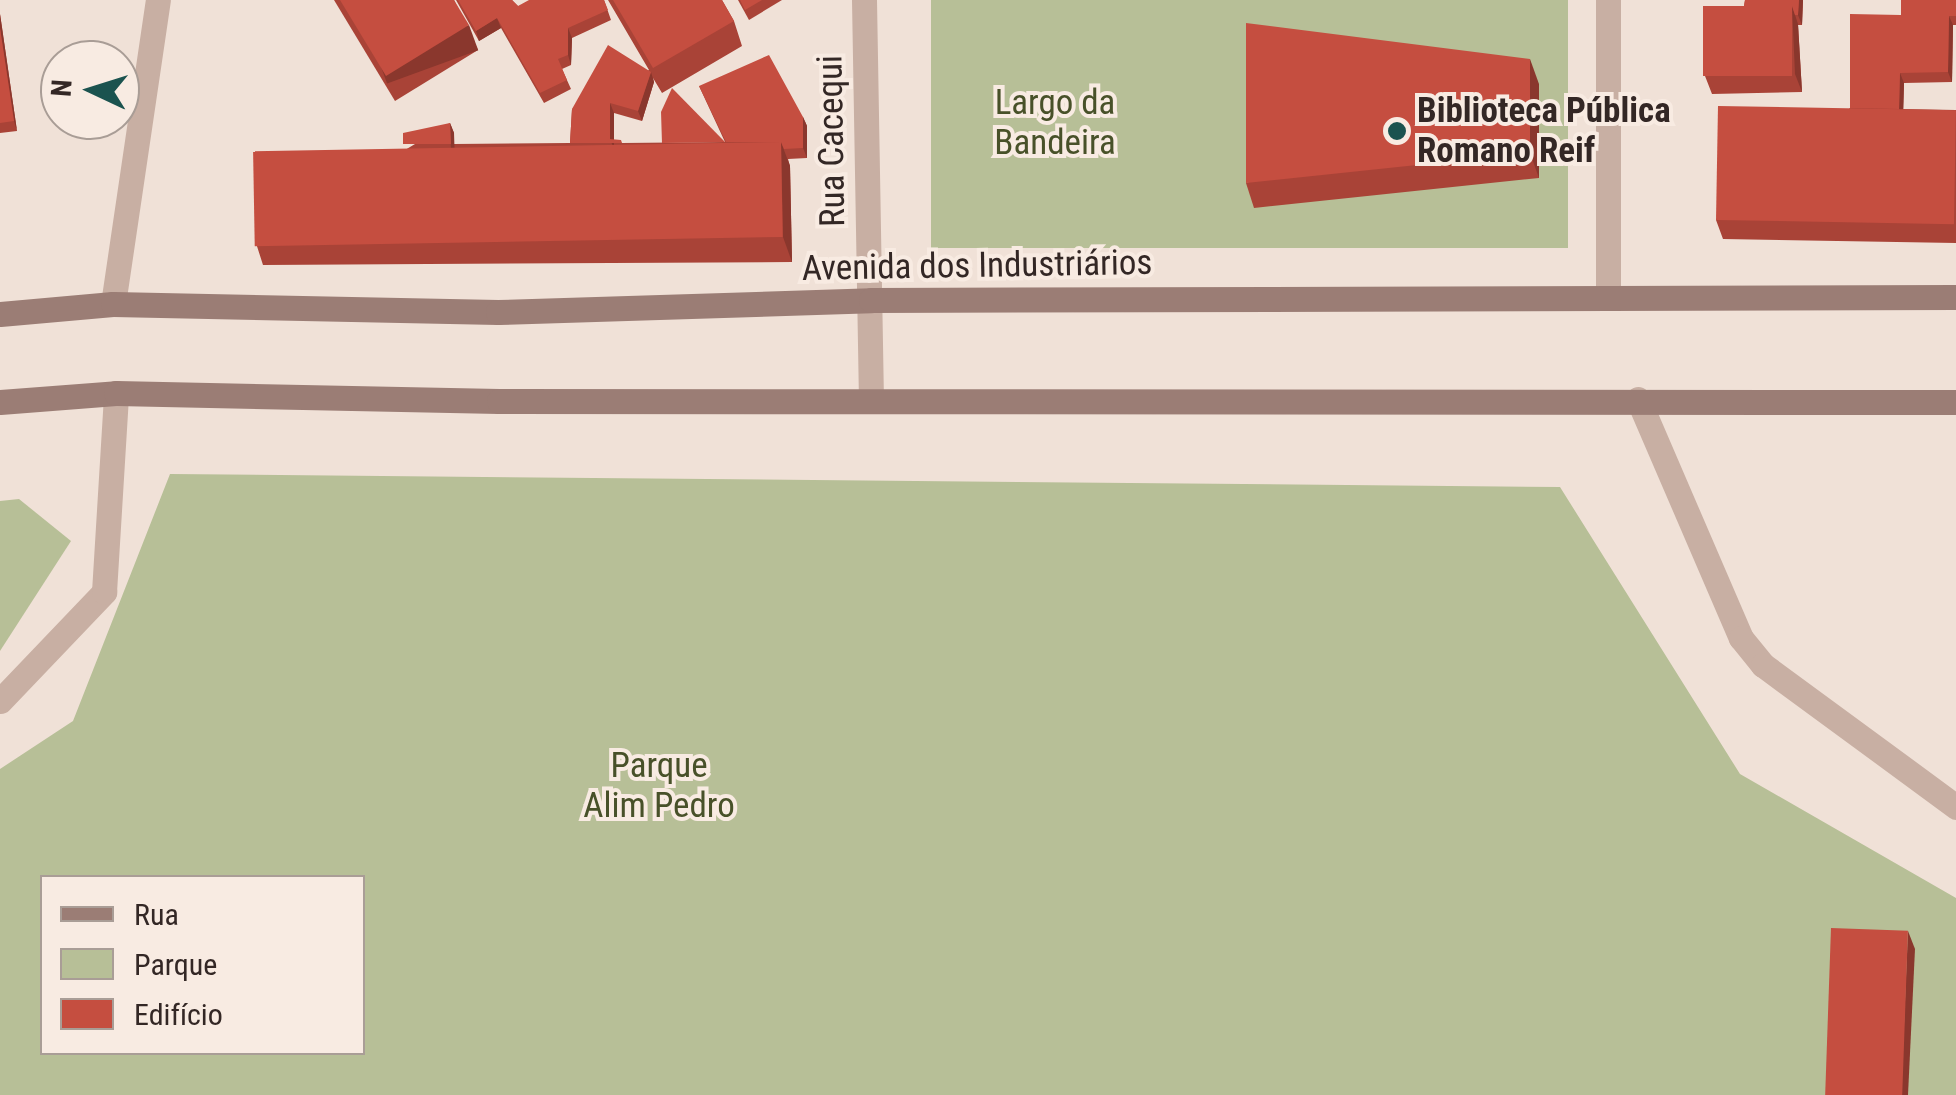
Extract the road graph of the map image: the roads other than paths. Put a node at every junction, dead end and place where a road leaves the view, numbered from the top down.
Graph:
1 (158, 0) edge
2 (864, 0) edge
3 (1608, 0) edge
4 (1608, 296) junction
5 (1956, 297) edge
6 (871, 300) junction
7 (113, 304) junction
8 (0, 314) edge
9 (116, 393) junction
10 (871, 399) junction
11 (1638, 399) junction
12 (0, 402) edge
13 (1956, 402) edge
14 (0, 701) edge
15 (1956, 807) edge

1 - 7 street
2 - 6 street, Rua Cacequi
3 - 4 street
4 - 5 street, Avenida dos Industriários
4 - 6 street, Avenida dos Industriários
6 - 7 street, Avenida dos Industriários
6 - 10 street, Rua Cacequi
7 - 8 street, Avenida dos Industriários
9 - 10 street
9 - 12 street
9 - 14 street
10 - 11 street
11 - 13 street
11 - 15 street

